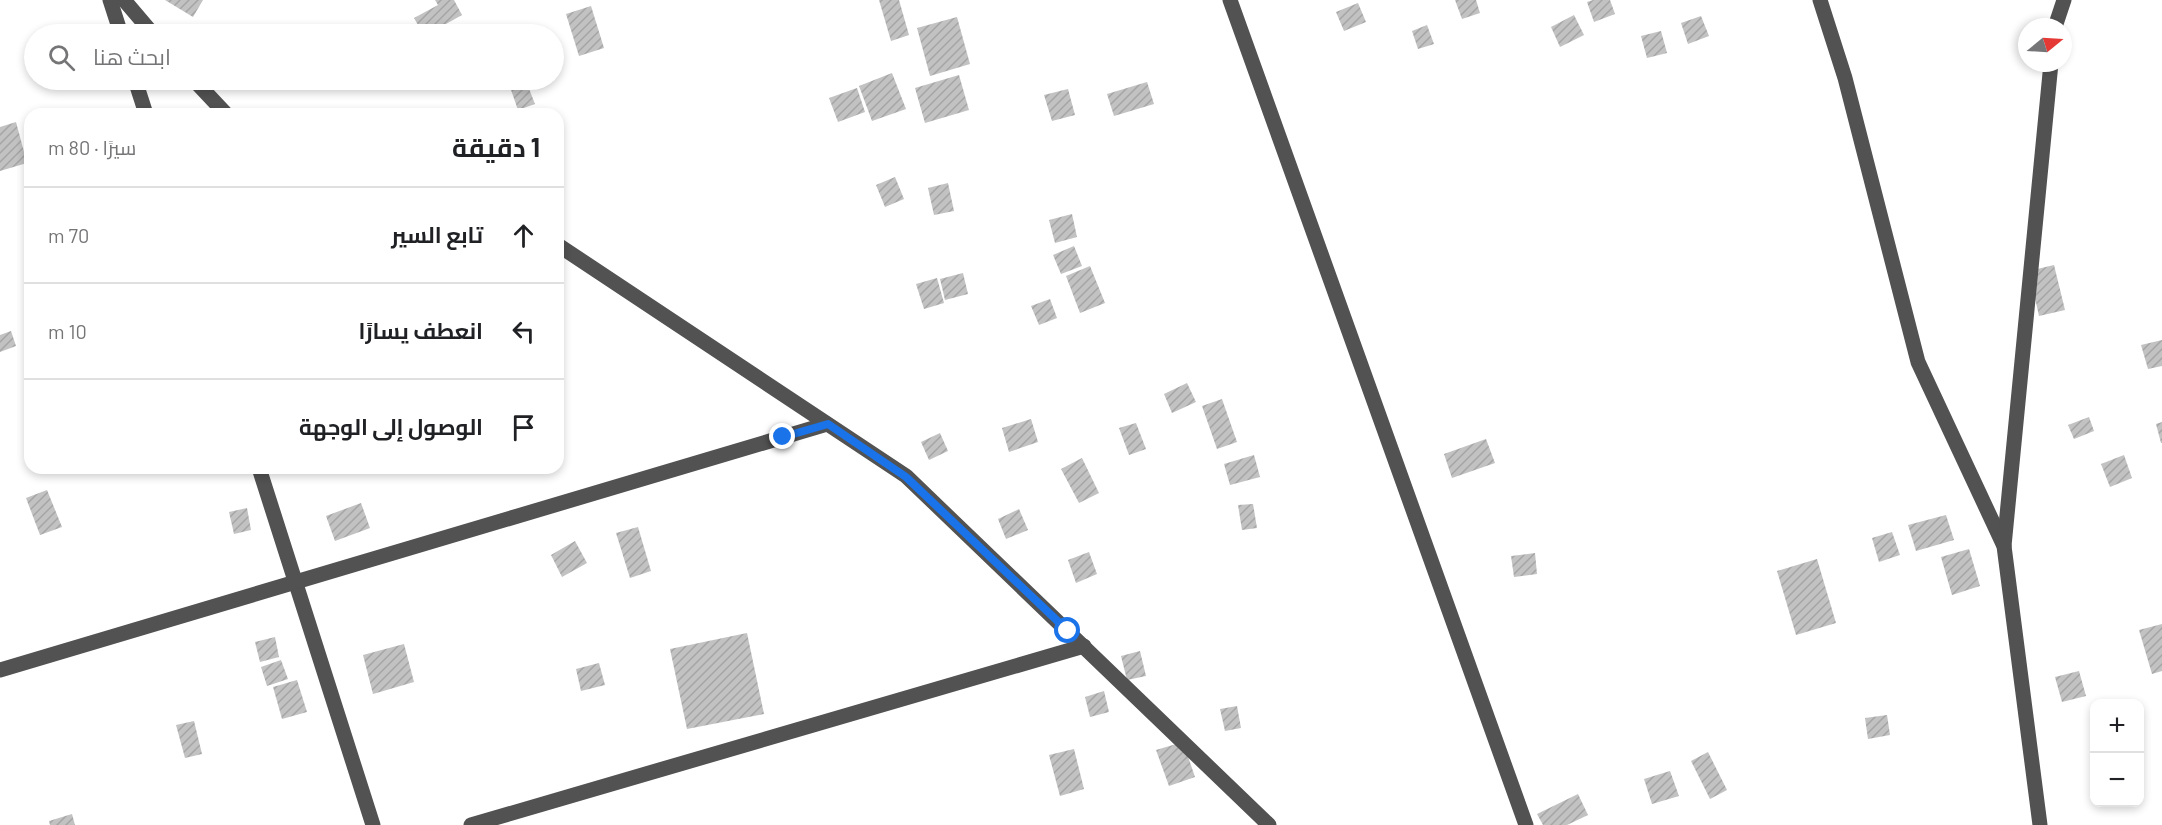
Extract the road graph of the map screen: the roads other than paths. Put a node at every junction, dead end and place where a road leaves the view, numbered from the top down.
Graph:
1 (110, 0) edge
2 (124, 0) edge
3 (1230, 0) edge
4 (1820, 0) edge
5 (2064, 0) edge
6 (2058, 18) edge
7 (118, 24) edge
8 (144, 24) edge
9 (2050, 72) edge
10 (138, 90) edge
11 (203, 90) edge
12 (144, 108) edge
13 (220, 108) edge
14 (564, 249) edge
15 (828, 424) junction
16 (261, 474) edge
17 (2004, 546) junction
18 (296, 582) junction
19 (1084, 646) junction
20 (0, 670) edge
21 (373, 825) edge
22 (471, 825) edge
23 (1269, 825) edge
24 (1527, 825) edge
25 (2040, 825) edge

1 - 7 street
2 - 8 street
3 - 24 street
4 - 17 street
5 - 6 street
9 - 17 street
10 - 12 street
11 - 13 street
14 - 15 street
15 - 18 street
15 - 19 street
16 - 18 street
17 - 25 street
18 - 20 street
18 - 21 street
19 - 22 street
19 - 23 street

